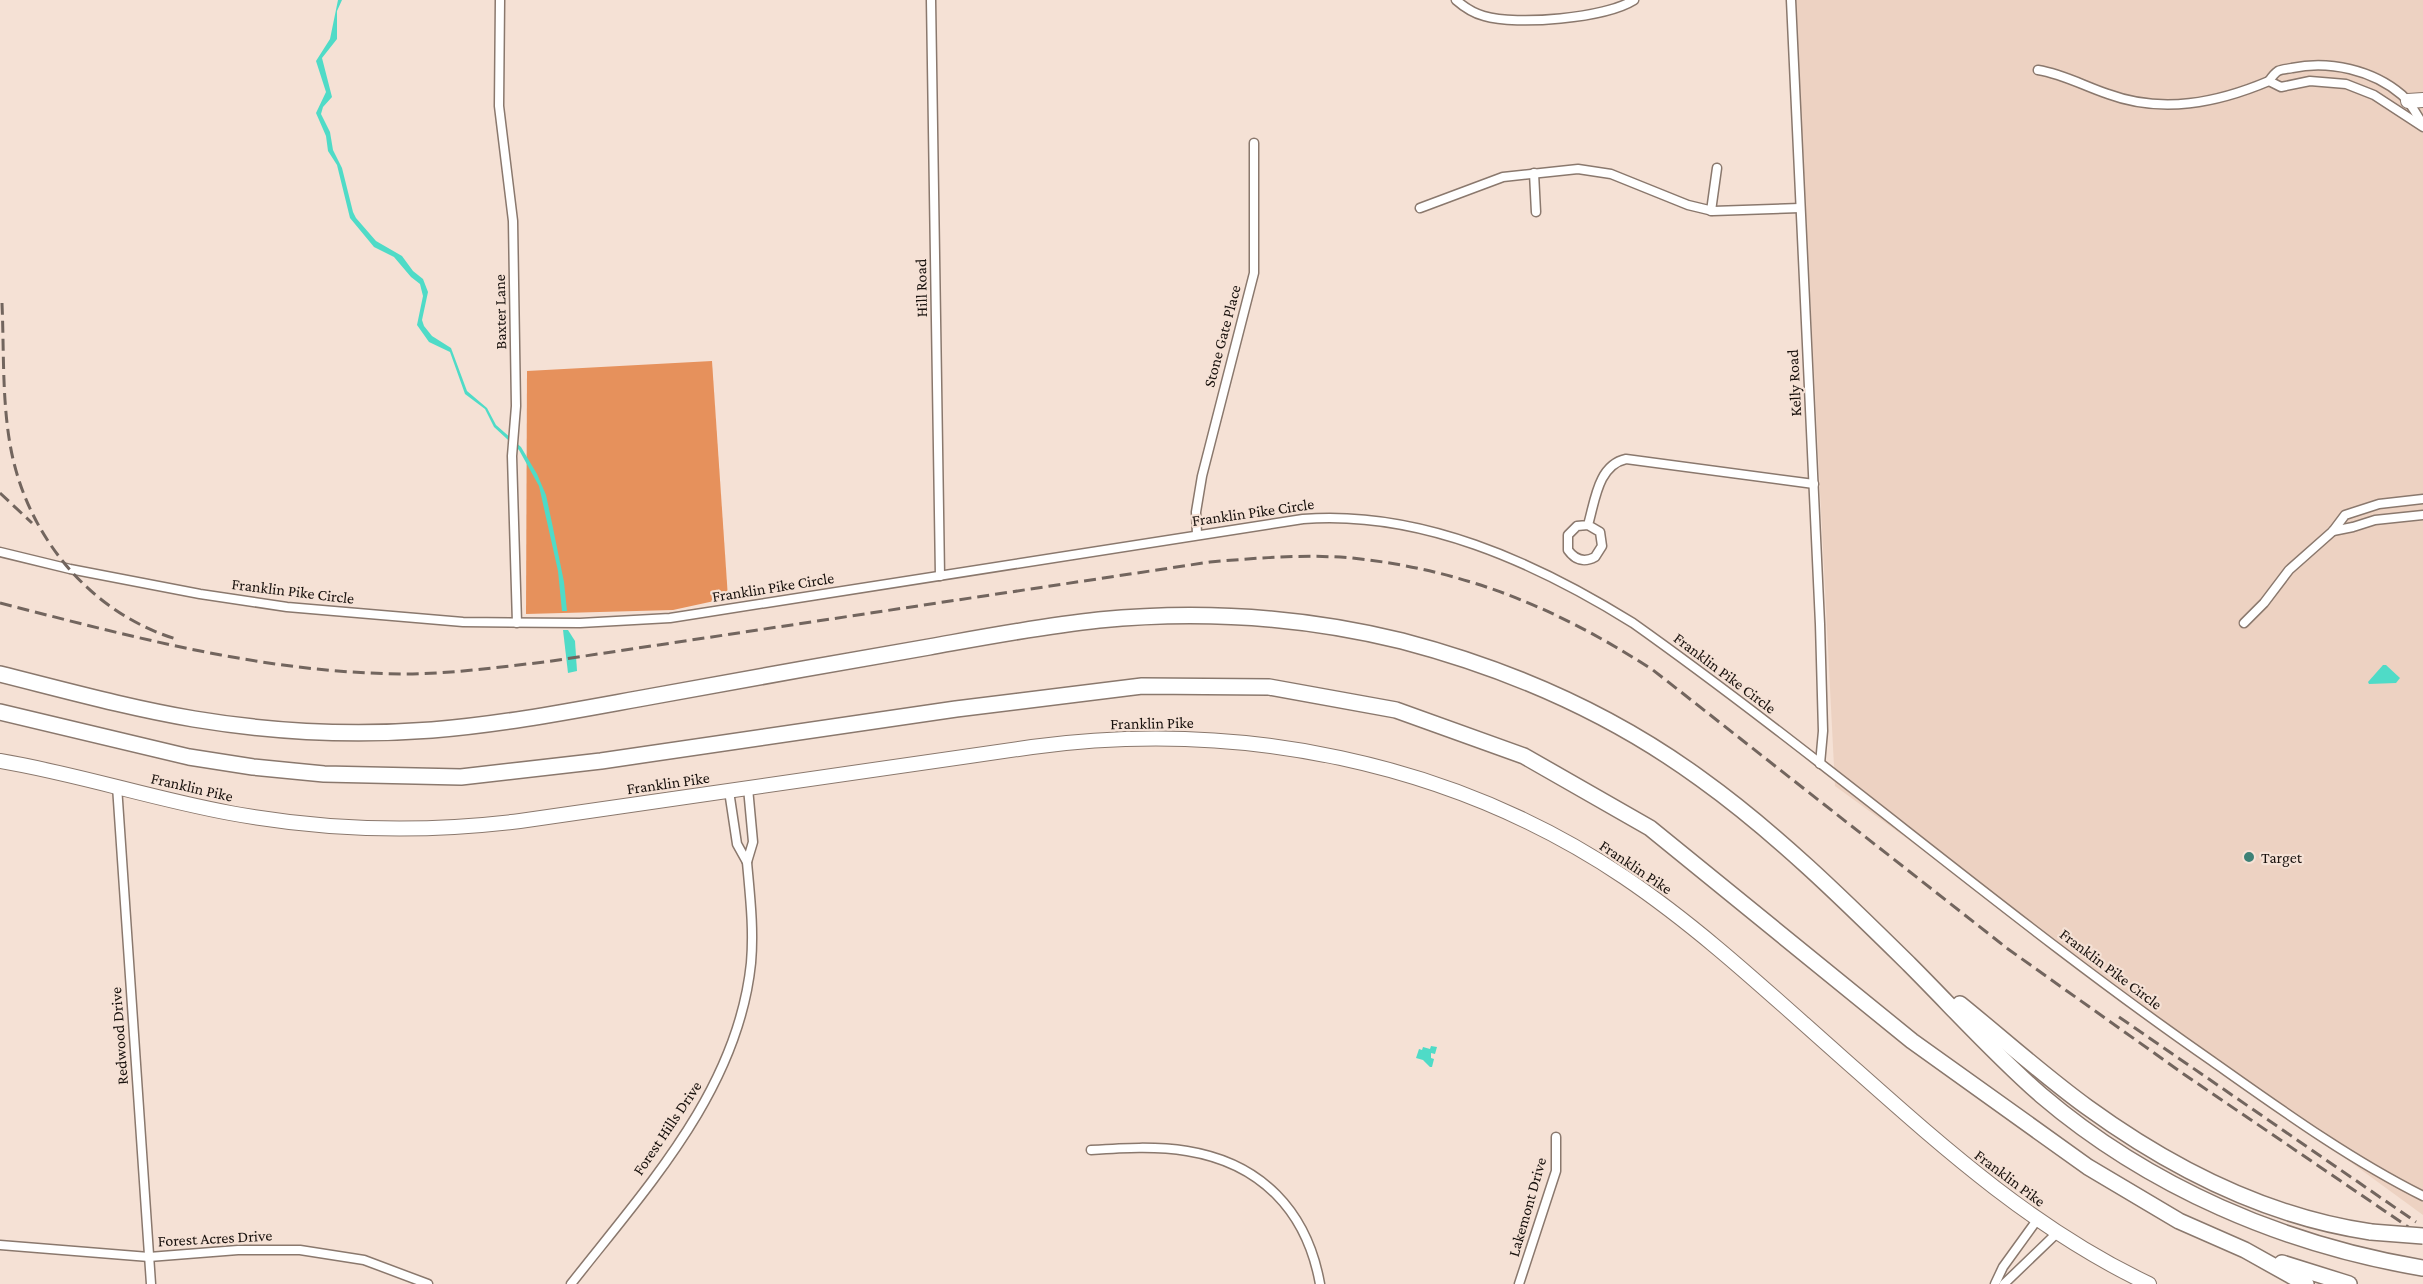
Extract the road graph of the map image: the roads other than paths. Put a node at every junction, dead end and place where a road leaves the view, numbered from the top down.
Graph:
1 (500, 0) edge
2 (931, 0) edge
3 (1456, 0) edge
4 (1634, 0) edge
5 (1791, 0) edge
6 (2038, 70) dead end
7 (2269, 81) junction
8 (2423, 100) edge
9 (2408, 101) junction
10 (2423, 126) edge
11 (1254, 143) dead end
12 (1717, 168) dead end
13 (1534, 173) junction
14 (1420, 208) dead end
15 (1800, 208) junction
16 (1711, 211) junction
17 (1536, 212) dead end
18 (1814, 484) junction
19 (2423, 499) edge
20 (2423, 515) edge
21 (1588, 525) junction
22 (2333, 531) junction
23 (1197, 534) junction
24 (0, 552) edge
25 (940, 576) junction
26 (517, 623) junction
27 (2244, 623) dead end
28 (0, 674) edge
29 (0, 712) edge
30 (0, 761) edge
31 (1820, 764) junction
32 (117, 786) junction
33 (748, 788) junction
34 (729, 791) junction
35 (747, 862) junction
36 (1906, 961) junction
37 (1556, 1137) dead end
38 (1091, 1150) dead end
39 (2423, 1196) edge
40 (2037, 1220) junction
41 (2057, 1233) junction
42 (2423, 1236) edge
43 (0, 1245) edge
44 (2245, 1250) junction
45 (149, 1257) junction
46 (2423, 1268) edge
47 (151, 1284) edge
48 (428, 1284) edge
49 (571, 1284) edge
50 (1320, 1284) edge
51 (1519, 1284) edge
52 (1995, 1284) edge
53 (2004, 1284) edge
54 (2149, 1284) edge
55 (2306, 1284) edge
56 (2349, 1284) edge

1 - 26 street, Baxter Lane
2 - 25 street, Hill Road
3 - 4 street
5 - 15 street, Kelly Road
6 - 7 street
7 - 9 street
7 - 10 street
8 - 9 main road
9 - 10 street
11 - 23 street, Stone Gate Place
12 - 16 street
13 - 14 street
13 - 16 street
13 - 17 street
15 - 16 street
15 - 18 street, Kelly Road
18 - 21 street
18 - 31 street, Kelly Road
19 - 22 street
20 - 22 street
21 - 21 street
22 - 27 street
23 - 25 street, Franklin Pike Circle
23 - 31 street, Franklin Pike Circle
24 - 26 street, Franklin Pike Circle
25 - 26 street, Franklin Pike Circle
28 - 36 highway
29 - 44 highway
30 - 32 main road, Franklin Pike
31 - 39 street, Franklin Pike Circle
32 - 34 main road, Franklin Pike
32 - 45 street, Redwood Drive
33 - 34 main road, Franklin Pike
33 - 35 street, Forest Hills Drive
33 - 40 main road, Franklin Pike
34 - 35 street, Forest Hills Drive
35 - 49 street, Forest Hills Drive
36 - 42 highway, bridge
36 - 46 highway
37 - 51 street, Lakemont Drive
38 - 50 street
40 - 41 main road, Franklin Pike
40 - 52 street
41 - 53 street
41 - 54 main road, Franklin Pike
43 - 45 street, Forest Acres Drive
44 - 55 highway
44 - 56 highway
45 - 47 street, Redwood Drive
45 - 48 street, Forest Acres Drive

